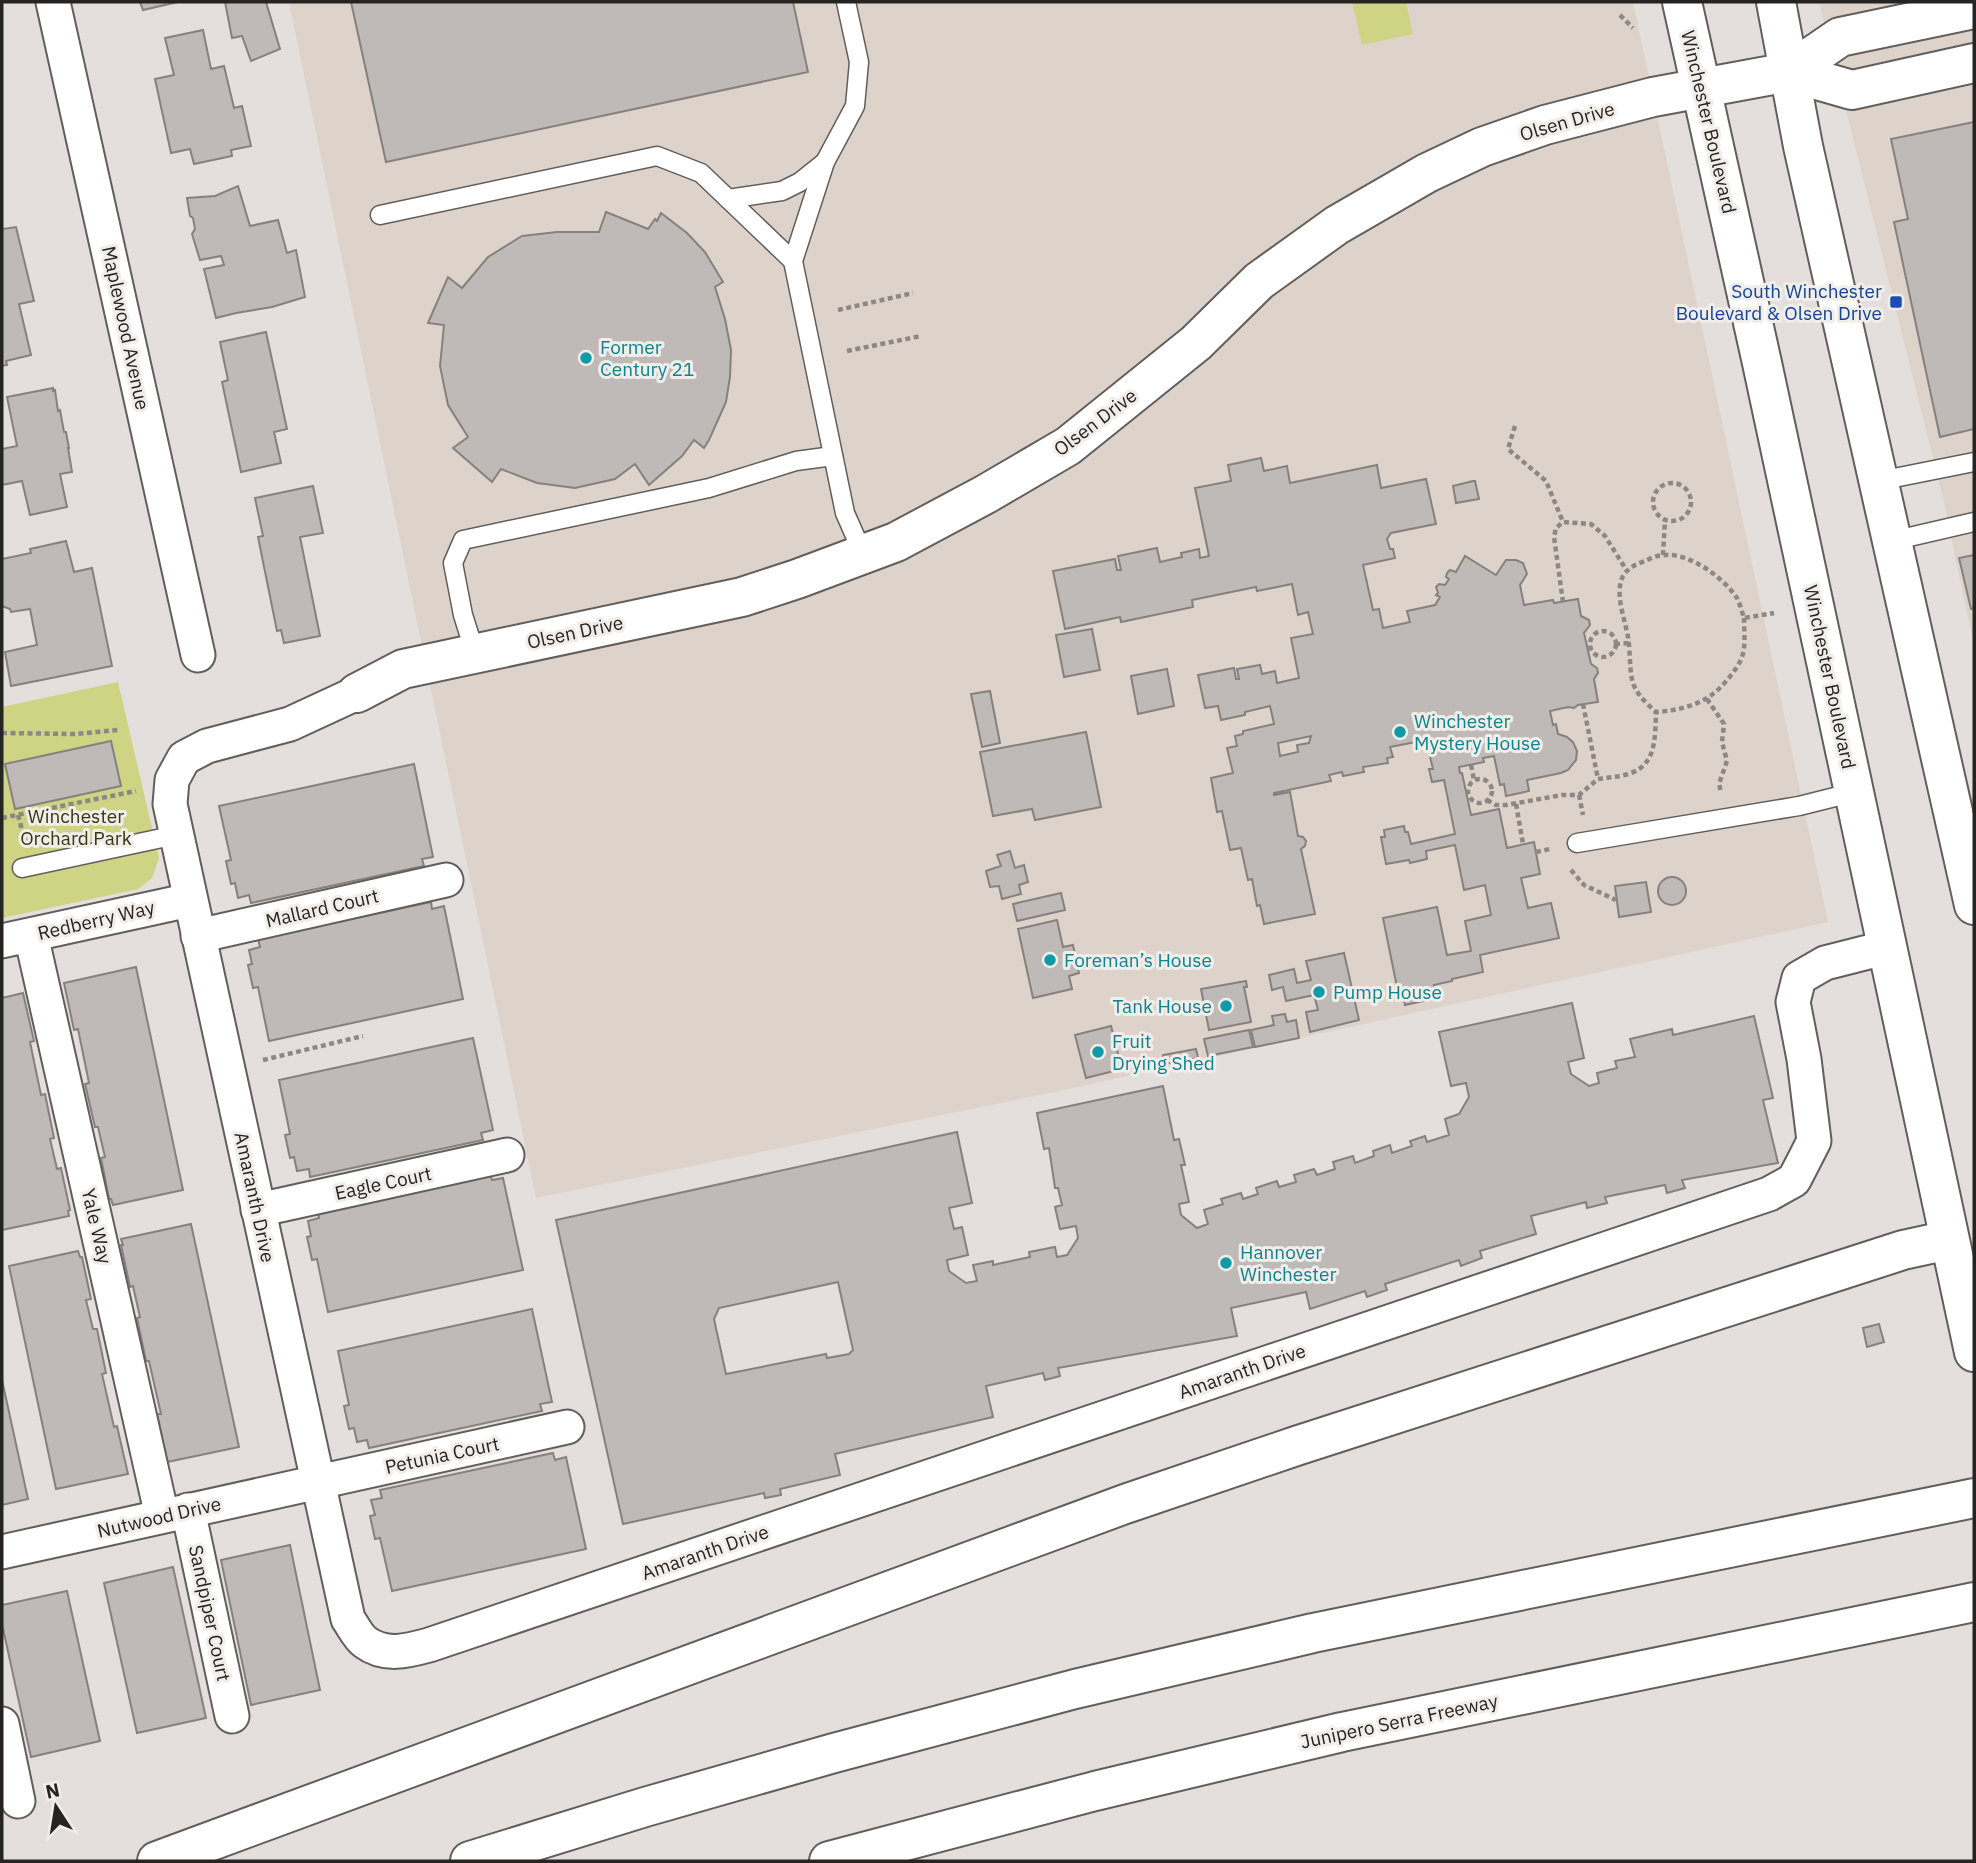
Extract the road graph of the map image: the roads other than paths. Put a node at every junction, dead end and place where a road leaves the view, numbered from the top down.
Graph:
1 (53, 2) edge
2 (846, 2) edge
3 (1682, 2) edge
4 (1776, 2) edge
5 (1974, 9) edge
6 (1974, 63) edge
7 (1789, 72) junction
8 (1702, 89) junction
9 (825, 162) junction
10 (728, 199) junction
11 (380, 215) dead end
12 (793, 261) junction
13 (833, 456) junction
14 (1974, 461) edge
15 (1879, 481) junction
16 (1974, 522) edge
17 (1892, 541) junction
18 (863, 554) junction
19 (475, 653) junction
20 (198, 655) dead end
21 (357, 693) joint
22 (1855, 792) junction
23 (176, 835) junction
24 (1573, 850) road end
25 (22, 867) dead end
26 (446, 880) dead end
27 (190, 900) junction
28 (1974, 905) edge
29 (198, 936) junction
30 (17, 938) edge
31 (1888, 947) junction
32 (508, 1155) dead end
33 (258, 1210) junction
34 (1962, 1237) edge
35 (1974, 1352) edge
36 (567, 1427) dead end
37 (317, 1482) junction
38 (1974, 1498) edge
39 (175, 1513) junction
40 (2, 1552) edge
41 (1974, 1602) edge
42 (232, 1716) dead end
43 (2, 1724) edge
44 (18, 1801) dead end
45 (157, 1861) edge
46 (470, 1861) edge
47 (829, 1861) edge

1 - 20 street, Maplewood Avenue
2 - 9 lane
3 - 8 main road, Winchester Boulevard
4 - 7 main road
5 - 7 main road, Olsen Drive
6 - 7 main road, Olsen Drive
7 - 8 main road, Olsen Drive
7 - 15 main road
8 - 18 main road, Olsen Drive
8 - 22 main road, Winchester Boulevard
9 - 10 lane
9 - 12 lane
10 - 11 lane
10 - 12 lane
12 - 13 lane
13 - 18 lane
13 - 19 lane
14 - 15 lane
15 - 17 main road
16 - 17 lane
17 - 28 main road
18 - 19 main road, Olsen Drive
19 - 21 main road, Olsen Drive
21 - 23 street, Amaranth Drive
22 - 24 lane
22 - 31 main road, Winchester Boulevard
23 - 25 lane
23 - 27 street, Amaranth Drive
26 - 29 street, Mallard Court
27 - 29 street, Amaranth Drive
27 - 30 street, Redberry Way
29 - 33 street, Amaranth Drive
30 - 39 street, Yale Way
31 - 34 main road, Winchester Boulevard
31 - 37 street, Amaranth Drive
32 - 33 street, Eagle Court
33 - 37 street, Amaranth Drive
34 - 35 main road, Winchester Boulevard
34 - 45 main road
36 - 37 street, Petunia Court
37 - 39 street, Nutwood Drive
38 - 46 main road
39 - 40 street, Nutwood Drive
39 - 42 street, Sandpiper Court
41 - 47 main road, Junipero Serra Freeway
43 - 44 street

